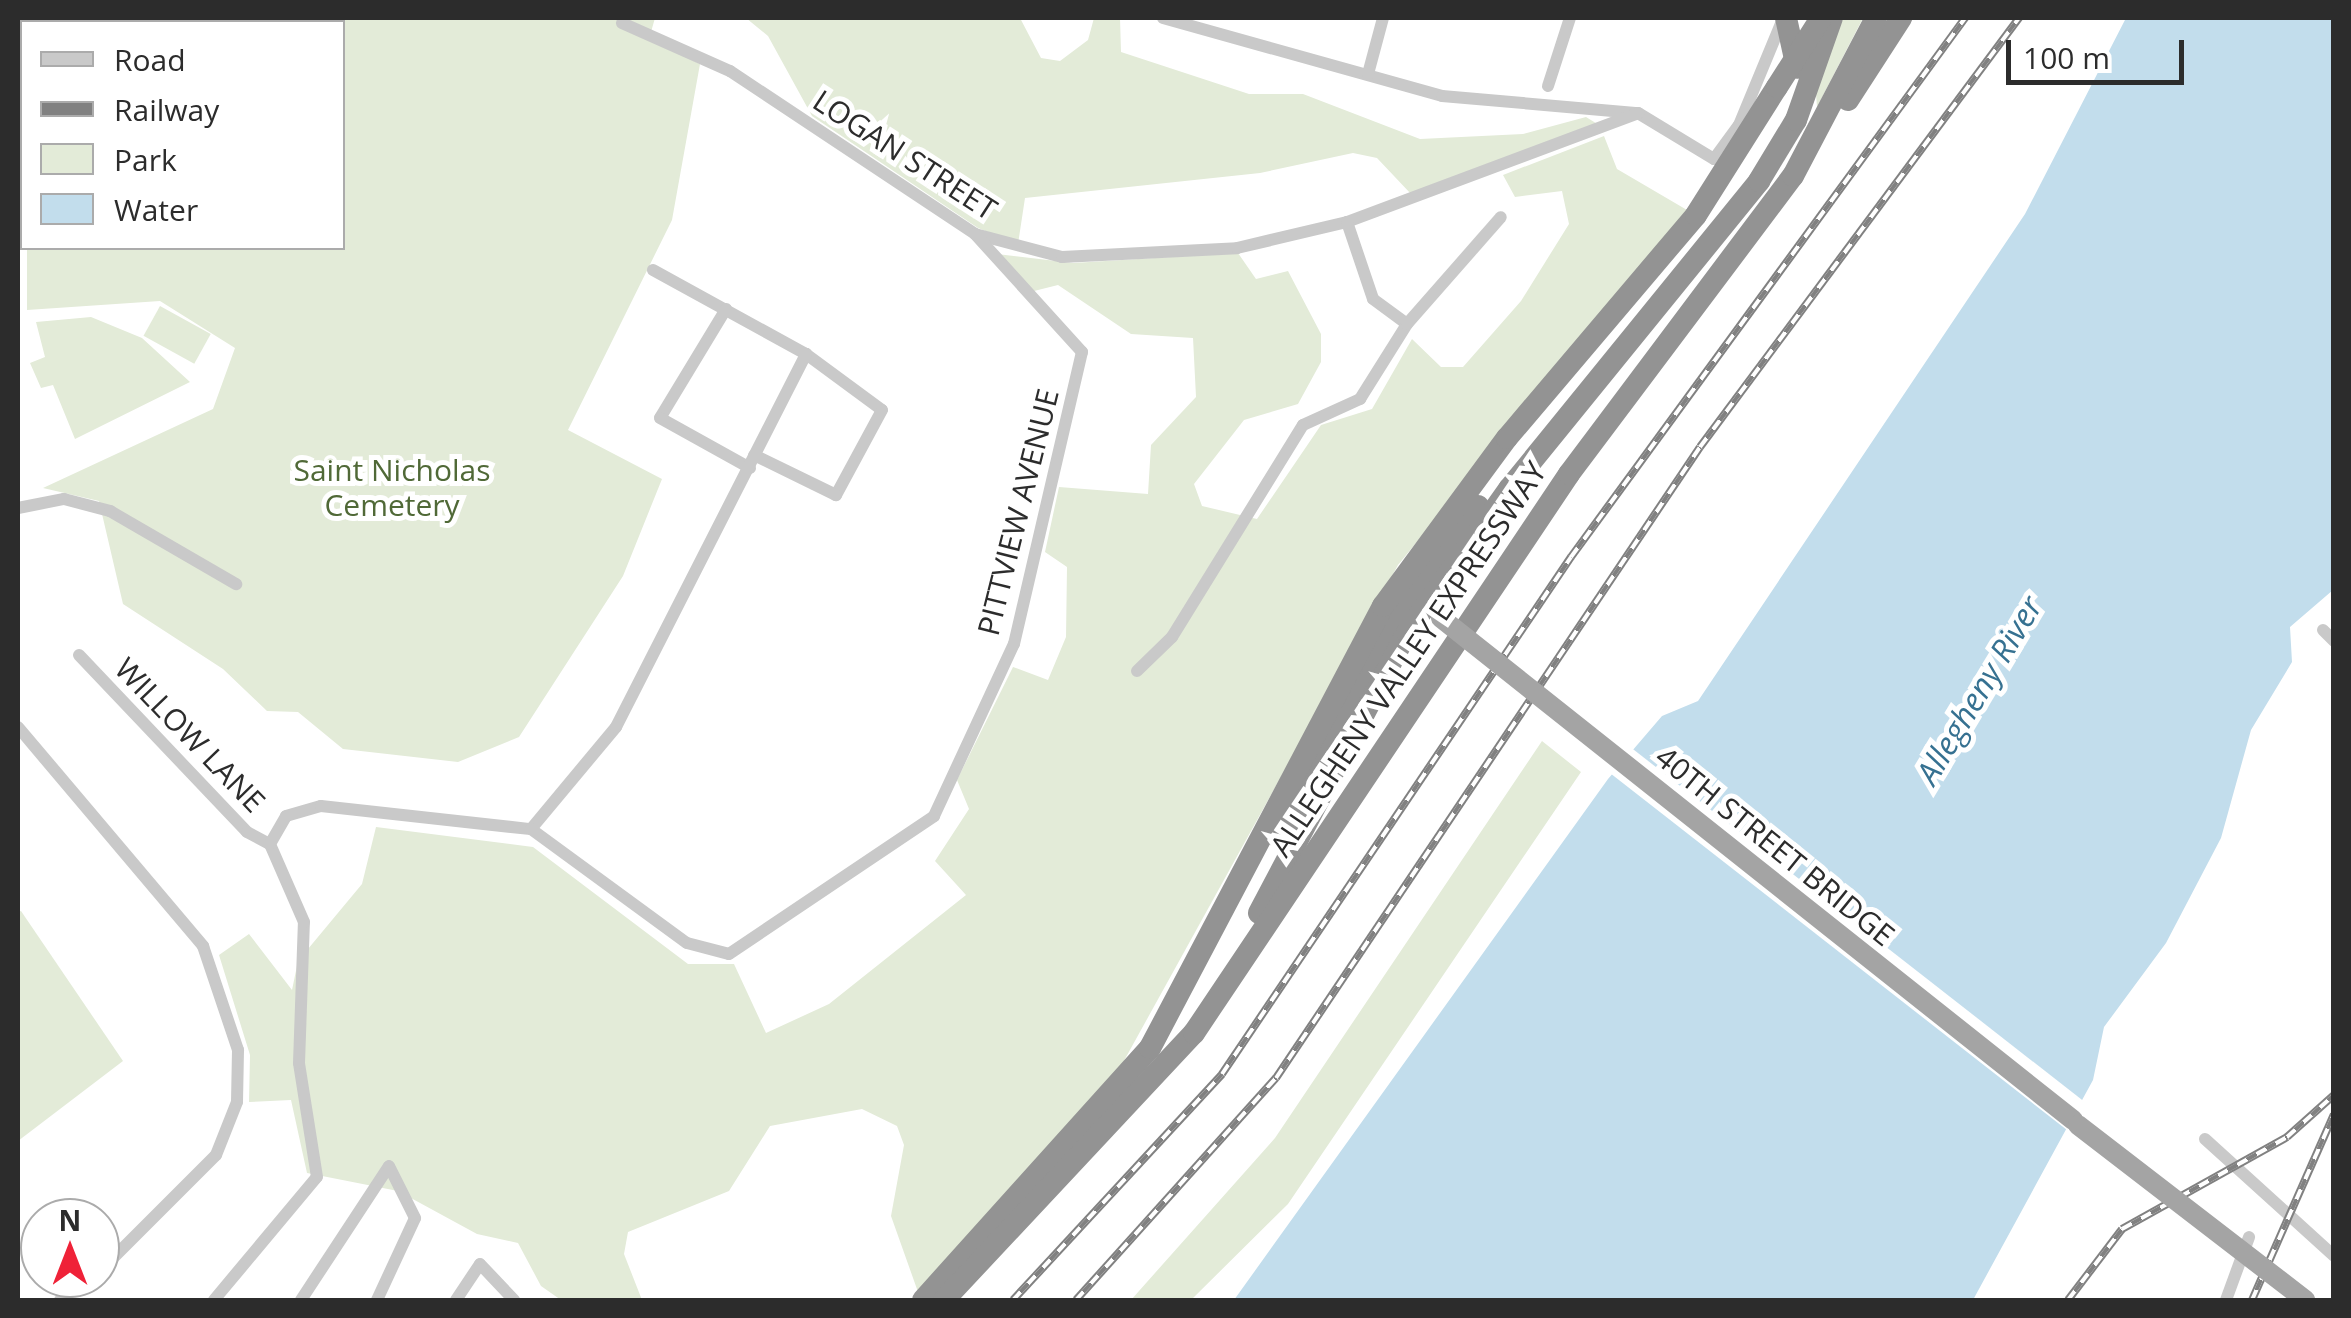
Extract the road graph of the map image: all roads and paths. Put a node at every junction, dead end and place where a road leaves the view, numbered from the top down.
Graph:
1 (1163, 18) edge
2 (1383, 18) edge
3 (1570, 18) edge
4 (1784, 18) edge
5 (1821, 18) edge
6 (1832, 18) edge
7 (1891, 20) edge
8 (622, 23) dead end
9 (1787, 45) junction
10 (1368, 74) junction
11 (1548, 86) dead end
12 (1638, 113) junction
13 (1501, 217) dead end
14 (1347, 222) junction
15 (975, 234) junction
16 (653, 270) dead end
17 (726, 310) junction
18 (1407, 324) junction
19 (806, 354) junction
20 (1578, 361) junction
21 (752, 461) junction
22 (18, 508) edge
23 (1459, 529) junction
24 (236, 584) dead end
25 (1441, 618) dead end
26 (2324, 630) dead end
27 (2334, 641) edge
28 (79, 655) dead end
29 (1137, 671) dead end
30 (18, 727) edge
31 (531, 829) junction
32 (270, 844) junction
33 (1187, 991) junction
34 (1194, 1033) junction
35 (2205, 1139) dead end
36 (2249, 1237) dead end
37 (120, 1251) edge
38 (2334, 1256) edge
39 (214, 1300) edge
40 (301, 1300) edge
41 (377, 1300) edge
42 (456, 1300) edge
43 (514, 1300) edge
44 (923, 1300) edge
45 (944, 1300) edge
46 (2226, 1300) edge
47 (2305, 1300) edge

1 - 10 street
2 - 10 street
3 - 11 street
4 - 9 highway
5 - 20 highway, ALLEGHENY VALLEY EXPRESSWAY, bridge
6 - 34 highway
7 - 34 highway, ALLEGHENY VALLEY EXPRESSWAY
8 - 15 street, LOGAN STREET
9 - 12 street
9 - 23 highway
10 - 12 street
12 - 14 street, LOGAN STREET
13 - 18 street
14 - 15 street, LOGAN STREET
14 - 18 street
15 - 31 street, PITTVIEW AVENUE
16 - 17 street
17 - 19 street
17 - 21 street
18 - 29 street
19 - 21 street
19 - 21 street
20 - 23 highway
20 - 33 highway, ALLEGHENY VALLEY EXPRESSWAY
21 - 31 street
22 - 24 street
23 - 33 highway
25 - 47 main road, 40TH STREET BRIDGE, bridge
26 - 27 street
28 - 32 street, WILLOW LANE
30 - 37 street
31 - 32 street
32 - 39 street
33 - 44 highway, ALLEGHENY VALLEY EXPRESSWAY
34 - 45 highway, ALLEGHENY VALLEY EXPRESSWAY
35 - 38 street
36 - 46 street
40 - 41 street
42 - 43 street

